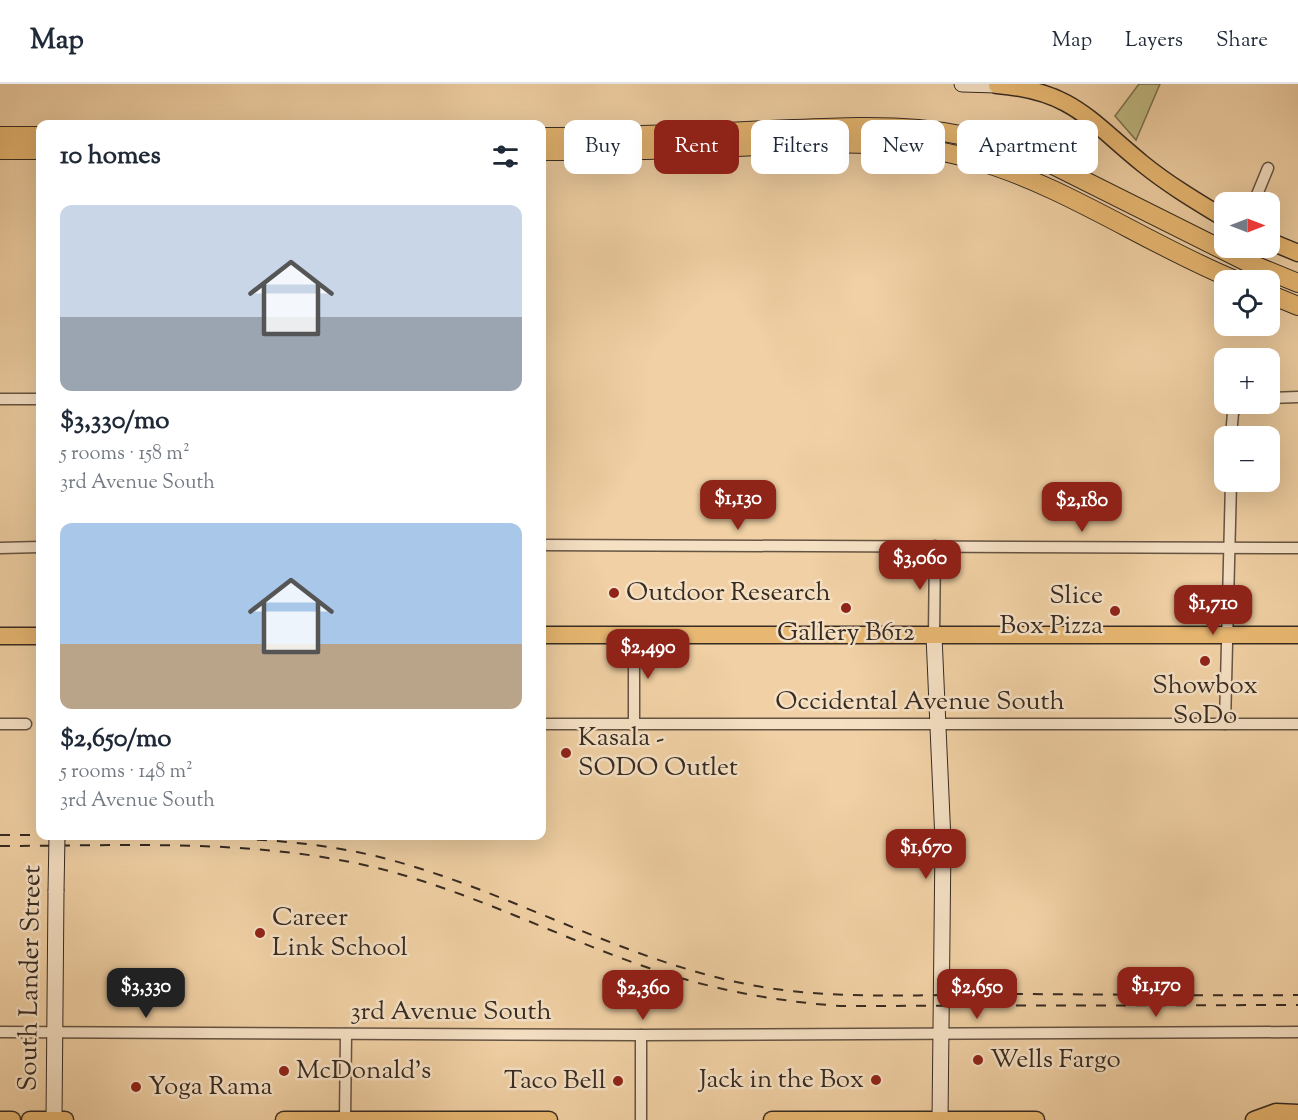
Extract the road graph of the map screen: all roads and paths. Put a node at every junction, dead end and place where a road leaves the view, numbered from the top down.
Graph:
1 (962, 84) edge
2 (997, 85) edge
3 (0, 136) edge
4 (36, 136) edge
5 (546, 137) edge
6 (0, 150) edge
7 (36, 150) edge
8 (546, 151) edge
9 (1268, 168) dead end
10 (1258, 192) edge
11 (1214, 212) edge
12 (1280, 246) edge
13 (1298, 253) edge
14 (1215, 270) edge
15 (1298, 283) edge
16 (1280, 299) edge
17 (1298, 306) edge
18 (1298, 397) edge
19 (1280, 398) edge
20 (0, 399) edge
21 (36, 399) edge
22 (1231, 492) edge
23 (546, 545) edge
24 (935, 546) junction
25 (36, 547) edge
26 (0, 548) edge
27 (1229, 548) junction
28 (1298, 548) edge
29 (546, 635) edge
30 (634, 635) junction
31 (1227, 635) junction
32 (1298, 635) edge
33 (0, 636) edge
34 (36, 636) edge
35 (934, 636) junction
36 (0, 724) edge
37 (26, 724) dead end
38 (546, 724) edge
39 (634, 724) junction
40 (936, 724) junction
41 (1225, 724) junction
42 (1298, 724) edge
43 (57, 840) edge
44 (0, 1032) edge
45 (55, 1032) junction
46 (1298, 1032) edge
47 (346, 1034) junction
48 (940, 1034) junction
49 (641, 1035) junction
50 (1298, 1113) edge
51 (0, 1120) edge
52 (12, 1120) edge
53 (30, 1120) edge
54 (54, 1120) edge
55 (65, 1120) edge
56 (284, 1120) edge
57 (345, 1120) edge
58 (549, 1120) edge
59 (641, 1120) edge
60 (772, 1120) edge
61 (940, 1120) edge
62 (1036, 1120) edge
63 (1254, 1120) edge

1 - 2 main road
2 - 11 main road
3 - 4 highway
5 - 15 highway
6 - 7 highway
8 - 14 highway
9 - 10 street
12 - 13 main road
16 - 17 highway
18 - 19 street
20 - 21 street
22 - 27 street
23 - 24 street
24 - 27 street
24 - 35 street
25 - 26 street
27 - 28 street
27 - 31 street
29 - 30 main road
30 - 35 main road
30 - 39 street
31 - 32 main road
31 - 35 main road
31 - 41 street
33 - 34 main road
35 - 40 main road
36 - 37 street
38 - 39 street, Occidental Avenue South
39 - 40 street, Occidental Avenue South
40 - 41 street, Occidental Avenue South
40 - 48 main road
41 - 42 street, Occidental Avenue South
43 - 45 main road, South Lander Street, bridge
44 - 45 street, 3rd Avenue South
45 - 47 street, 3rd Avenue South
45 - 54 main road, South Lander Street
46 - 48 street, 3rd Avenue South
47 - 49 street, 3rd Avenue South
47 - 57 street
48 - 49 street, 3rd Avenue South
48 - 61 main road
49 - 59 street
50 - 63 main road
51 - 52 main road
53 - 54 main road
54 - 55 main road
56 - 57 main road
57 - 58 main road
60 - 61 main road
61 - 62 main road

